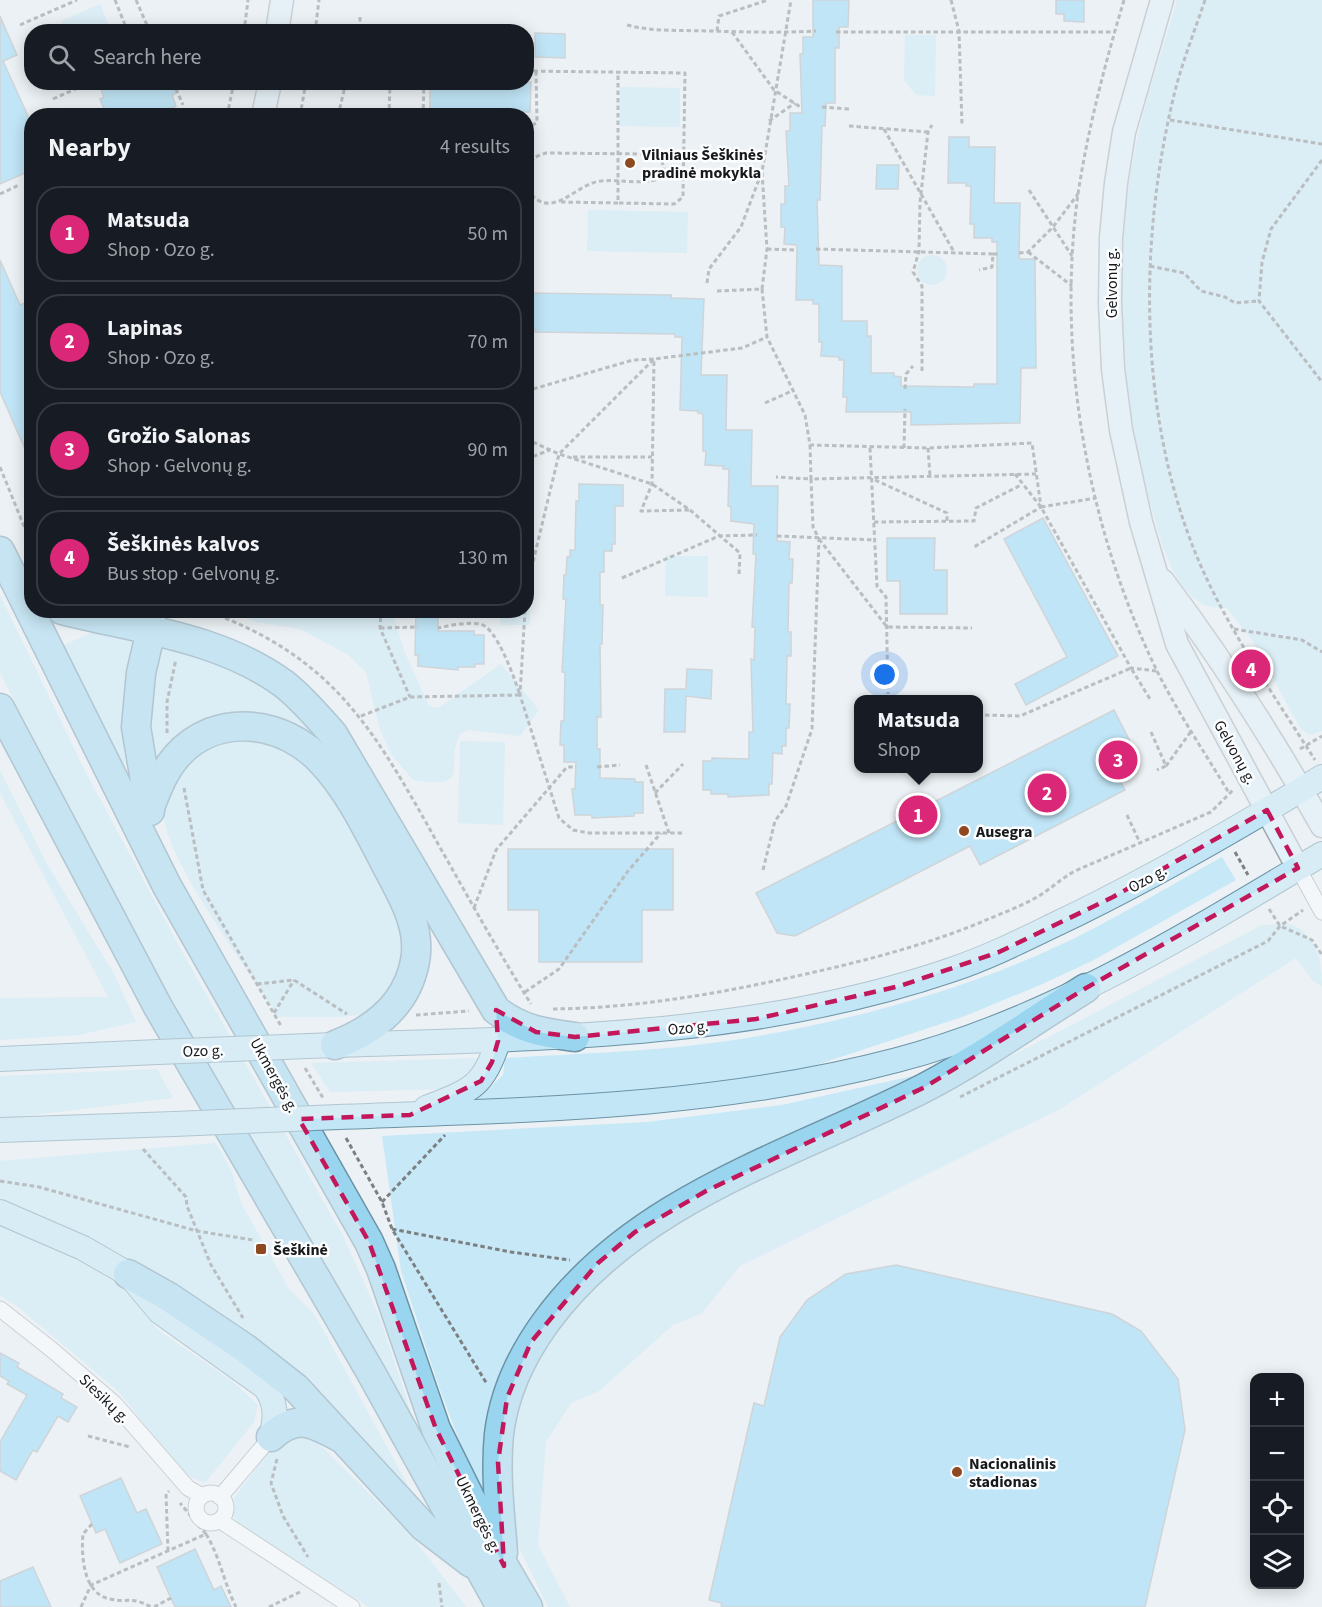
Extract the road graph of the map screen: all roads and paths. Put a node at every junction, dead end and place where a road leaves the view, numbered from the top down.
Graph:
1 (77, 0) edge
2 (115, 0) edge
3 (136, 0) edge
4 (248, 0) edge
5 (282, 0) edge
6 (319, 0) edge
7 (768, 0) edge
8 (791, 0) edge
9 (951, 0) edge
10 (1162, 0) edge
11 (1204, 0) edge
12 (360, 17) dead end
13 (125, 24) edge
14 (146, 24) edge
15 (245, 24) edge
16 (278, 24) edge
17 (316, 24) edge
18 (360, 24) edge
19 (20, 25) dead end
20 (627, 25) dead end
21 (717, 31) junction
22 (816, 31) dead end
23 (959, 31) junction
24 (732, 32) junction
25 (836, 32) dead end
26 (1114, 32) dead end
27 (786, 33) junction
28 (536, 71) joint
29 (618, 72) junction
30 (73, 90) edge
31 (176, 90) edge
32 (232, 90) edge
33 (268, 90) edge
34 (305, 90) edge
35 (344, 90) edge
36 (390, 90) edge
37 (424, 90) edge
38 (774, 90) junction
39 (53, 99) dead end
40 (795, 103) junction
41 (183, 105) dead end
42 (302, 107) edge
43 (822, 107) dead end
44 (228, 108) edge
45 (264, 108) edge
46 (340, 108) edge
47 (389, 108) edge
48 (423, 108) edge
49 (802, 108) dead end
50 (849, 109) dead end
51 (1169, 120) junction
52 (770, 121) junction
53 (534, 124) edge
54 (932, 125) dead end
55 (962, 125) dead end
56 (849, 126) dead end
57 (884, 129) junction
58 (928, 132) junction
59 (1322, 144) edge
60 (618, 154) junction
61 (646, 154) junction
62 (685, 155) junction
63 (534, 158) edge
64 (1322, 160) edge
65 (762, 172) junction
66 (618, 181) junction
67 (19, 185) dead end
68 (1029, 190) dead end
69 (921, 192) junction
70 (1079, 192) dead end
71 (0, 194) edge
72 (534, 198) edge
73 (560, 202) junction
74 (618, 203) junction
75 (1053, 227) junction
76 (767, 249) junction
77 (816, 249) dead end
78 (796, 250) dead end
79 (920, 251) junction
80 (954, 252) junction
81 (1028, 252) junction
82 (1019, 253) dead end
83 (993, 254) junction
84 (1000, 254) dead end
85 (1073, 256) dead end
86 (1150, 266) junction
87 (979, 270) dead end
88 (707, 283) dead end
89 (1073, 286) dead end
90 (762, 289) junction
91 (717, 291) dead end
92 (1259, 301) junction
93 (767, 337) junction
94 (654, 359) junction
95 (913, 366) dead end
96 (922, 371) dead end
97 (1322, 382) edge
98 (534, 389) edge
99 (905, 389) dead end
100 (794, 390) junction
101 (765, 403) dead end
102 (905, 409) dead end
103 (534, 443) edge
104 (810, 445) junction
105 (870, 448) junction
106 (904, 448) junction
107 (928, 448) junction
108 (550, 450) junction
109 (559, 454) junction
110 (534, 456) edge
111 (568, 457) junction
112 (652, 457) junction
113 (0, 467) edge
114 (1014, 474) junction
115 (1036, 474) junction
116 (930, 476) junction
117 (776, 477) dead end
118 (811, 479) junction
119 (874, 479) junction
120 (652, 484) junction
121 (1021, 485) junction
122 (1096, 498) dead end
123 (1041, 507) junction
124 (690, 510) junction
125 (947, 521) junction
126 (874, 522) junction
127 (24, 526) edge
128 (757, 535) dead end
129 (719, 536) junction
130 (777, 536) dead end
131 (819, 539) junction
132 (875, 540) junction
133 (974, 547) dead end
134 (2, 557) edge
135 (534, 558) edge
136 (1154, 567) junction
137 (739, 575) dead end
138 (622, 579) dead end
139 (24, 582) edge
140 (24, 601) edge
141 (33, 618) edge
142 (135, 618) edge
143 (381, 618) edge
144 (525, 618) edge
145 (153, 620) edge
146 (418, 627) dead end
147 (887, 627) junction
148 (380, 628) junction
149 (438, 628) dead end
150 (972, 628) dead end
151 (1234, 629) junction
152 (182, 638) junction
153 (1322, 652) edge
154 (1131, 668) junction
155 (1158, 671) dead end
156 (1169, 691) dead end
157 (888, 694) dead end
158 (520, 695) junction
159 (410, 697) junction
160 (1150, 699) dead end
161 (2, 714) edge
162 (985, 715) dead end
163 (360, 716) dead end
164 (1192, 730) junction
165 (1151, 732) dead end
166 (1322, 736) edge
167 (175, 757) junction
168 (683, 764) dead end
169 (620, 765) dead end
170 (646, 765) dead end
171 (576, 766) dead end
172 (1166, 766) junction
173 (597, 767) dead end
174 (1156, 770) dead end
175 (1322, 777) edge
176 (549, 789) junction
177 (1301, 789) junction
178 (656, 793) junction
179 (150, 810) junction
180 (1267, 810) junction
181 (1211, 812) junction
182 (1127, 815) dead end
183 (1322, 826) edge
184 (661, 833) junction
185 (669, 833) junction
186 (683, 833) dead end
187 (1226, 835) junction
188 (1140, 843) junction
189 (1322, 854) edge
190 (1298, 868) junction
191 (764, 870) dead end
192 (167, 886) junction
193 (1258, 892) junction
194 (474, 908) dead end
195 (1322, 912) edge
196 (1322, 955) edge
197 (294, 980) junction
198 (257, 984) junction
199 (1086, 988) junction
200 (524, 992) dead end
201 (395, 1006) junction
202 (535, 1009) dead end
203 (545, 1009) dead end
204 (496, 1010) junction
205 (274, 1013) junction
206 (355, 1019) dead end
207 (285, 1033) dead end
208 (575, 1037) junction
209 (498, 1041) junction
210 (315, 1051) junction
211 (0, 1059) edge
212 (410, 1114) junction
213 (335, 1116) junction
214 (0, 1130) edge
215 (450, 1130) dead end
216 (143, 1149) dead end
217 (0, 1181) edge
218 (382, 1202) junction
219 (0, 1212) edge
220 (392, 1229) junction
221 (197, 1231) junction
222 (253, 1240) dead end
223 (598, 1263) junction
224 (128, 1274) junction
225 (0, 1309) edge
226 (244, 1319) dead end
227 (507, 1398) junction
228 (88, 1436) dead end
229 (343, 1439) junction
230 (131, 1447) dead end
231 (274, 1447) junction
232 (182, 1481) junction
233 (169, 1491) junction
234 (202, 1496) junction
235 (220, 1497) junction
236 (219, 1520) junction
237 (92, 1524) dead end
238 (206, 1534) junction
239 (168, 1551) junction
240 (492, 1568) junction
241 (308, 1579) junction
242 (439, 1583) dead end
243 (91, 1585) junction
244 (171, 1598) dead end
245 (81, 1607) edge
246 (153, 1607) edge
247 (236, 1607) edge
248 (269, 1607) edge
249 (352, 1607) edge
250 (442, 1607) edge
251 (501, 1607) edge
252 (528, 1607) edge

1 - 19 path
2 - 13 path
3 - 14 path
4 - 15 path
5 - 16 main road
6 - 17 path
7 - 21 path
8 - 27 path
9 - 23 path
10 - 136 main road, Gelvonų g.
11 - 51 path
12 - 18 path
20 - 21 path
21 - 24 path
22 - 27 path
23 - 25 path
23 - 26 path
23 - 55 path
24 - 27 path
24 - 38 path
27 - 38 path
28 - 29 path
28 - 53 path
29 - 60 path
29 - 62 path
30 - 39 path
31 - 41 path
32 - 44 path
33 - 45 main road
34 - 42 path
35 - 46 path
36 - 47 path
37 - 48 path
38 - 40 path
38 - 52 path
40 - 49 path
40 - 52 path
43 - 50 path
51 - 59 path
51 - 86 path
52 - 65 path
54 - 58 path
56 - 57 path
57 - 58 path
57 - 69 path
58 - 69 path
60 - 61 path
60 - 63 path
60 - 66 path
61 - 62 path
61 - 66 path
62 - 74 path
64 - 92 path
65 - 76 path
65 - 88 path
66 - 73 path
66 - 74 path
67 - 71 path
68 - 75 path
69 - 79 path
69 - 80 path
70 - 75 path
72 - 73 path
73 - 74 path
75 - 81 path
75 - 85 path
76 - 78 path
76 - 90 path
77 - 79 path
79 - 80 path
79 - 96 path
80 - 83 path
81 - 82 path
81 - 89 path
83 - 84 path
83 - 87 path
86 - 92 path
86 - 151 path
90 - 91 path
90 - 93 path
92 - 97 path
93 - 94 path
93 - 100 path
94 - 98 path
94 - 109 path
94 - 112 path
95 - 99 path
100 - 101 path
100 - 104 path
102 - 106 path
103 - 108 path
104 - 105 path
104 - 118 path
105 - 106 path
105 - 119 path
106 - 107 path
107 - 115 path
107 - 116 path
108 - 109 path
108 - 110 path
109 - 111 path
109 - 135 path
111 - 112 path
111 - 120 path
112 - 120 path
113 - 127 path
114 - 115 path
114 - 116 path
114 - 121 path
115 - 123 path
116 - 119 path
117 - 118 path
118 - 119 path
118 - 131 path
119 - 125 path
119 - 126 path
120 - 124 path
120 - 124 path
121 - 123 path
121 - 125 path
122 - 123 path
123 - 133 path
123 - 154 path
124 - 129 path
125 - 126 path
126 - 132 path
128 - 129 path
129 - 137 path
129 - 138 path
130 - 131 path
131 - 132 path
131 - 147 path
131 - 191 path
132 - 147 path
134 - 139 highway
134 - 140 highway, Ukmergės g.
136 - 177 main road, Gelvonų g.
136 - 180 main road, Gelvonų g.
141 - 192 highway, Ukmergės g.
142 - 145 highway
143 - 148 path
144 - 158 path
145 - 152 highway
145 - 179 highway
146 - 148 path
147 - 150 path
147 - 157 path
148 - 159 path
149 - 158 path
151 - 153 path
151 - 166 path
152 - 167 path
152 - 204 highway
154 - 155 path
154 - 160 path
154 - 162 path
156 - 164 path
158 - 159 path
158 - 176 path
159 - 163 path
161 - 240 highway, Ukmergės g.
164 - 172 path
164 - 181 path
165 - 172 path
167 - 179 highway
167 - 198 path
167 - 201 highway
168 - 178 path
169 - 173 path
170 - 178 path
171 - 176 path
172 - 174 path
175 - 177 main road, Ozo g.
176 - 184 path
176 - 194 path
177 - 180 main road, Ozo g.
177 - 183 main road, Gelvonų g.
178 - 185 path
179 - 192 highway
180 - 187 main road, Ozo g.
180 - 190 main road, Gelvonų g.
181 - 187 path
181 - 188 path
182 - 188 path
184 - 185 path
184 - 200 path
185 - 186 path
187 - 193 path
187 - 208 main road, Ozo g.
188 - 203 path
189 - 190 main road
190 - 193 main road
190 - 195 street
192 - 240 highway, Ukmergės g.
193 - 196 path
193 - 199 main road
197 - 198 path
197 - 205 path
197 - 206 path
198 - 205 path
199 - 212 main road
199 - 223 highway
201 - 204 path
201 - 210 highway
202 - 204 path
204 - 208 highway
204 - 209 highway
205 - 207 path
208 - 209 main road, Ozo g.
209 - 210 main road, Ozo g.
209 - 212 main road
210 - 211 main road, Ozo g., bridge
210 - 213 path
212 - 213 main road
213 - 214 main road, bridge
213 - 218 path
215 - 218 path
216 - 221 path
217 - 221 path
218 - 220 path
219 - 224 main road
220 - 223 path
220 - 227 path
221 - 222 path
221 - 226 path
223 - 227 highway
224 - 229 highway
224 - 231 main road
225 - 232 street, Siesikų g.
227 - 240 highway
228 - 230 path
229 - 231 highway
229 - 240 highway
231 - 235 street
231 - 241 path
232 - 233 path
232 - 234 street, Siesikų g.
233 - 238 path
233 - 239 path
234 - 235 street
234 - 236 street
235 - 236 street
236 - 241 street
237 - 243 path
238 - 239 path
238 - 247 path
239 - 243 path
240 - 251 highway, Ukmergės g.
240 - 252 highway, Ukmergės g.
241 - 248 path
241 - 249 street
242 - 250 path
243 - 245 path
243 - 246 path
244 - 246 path

